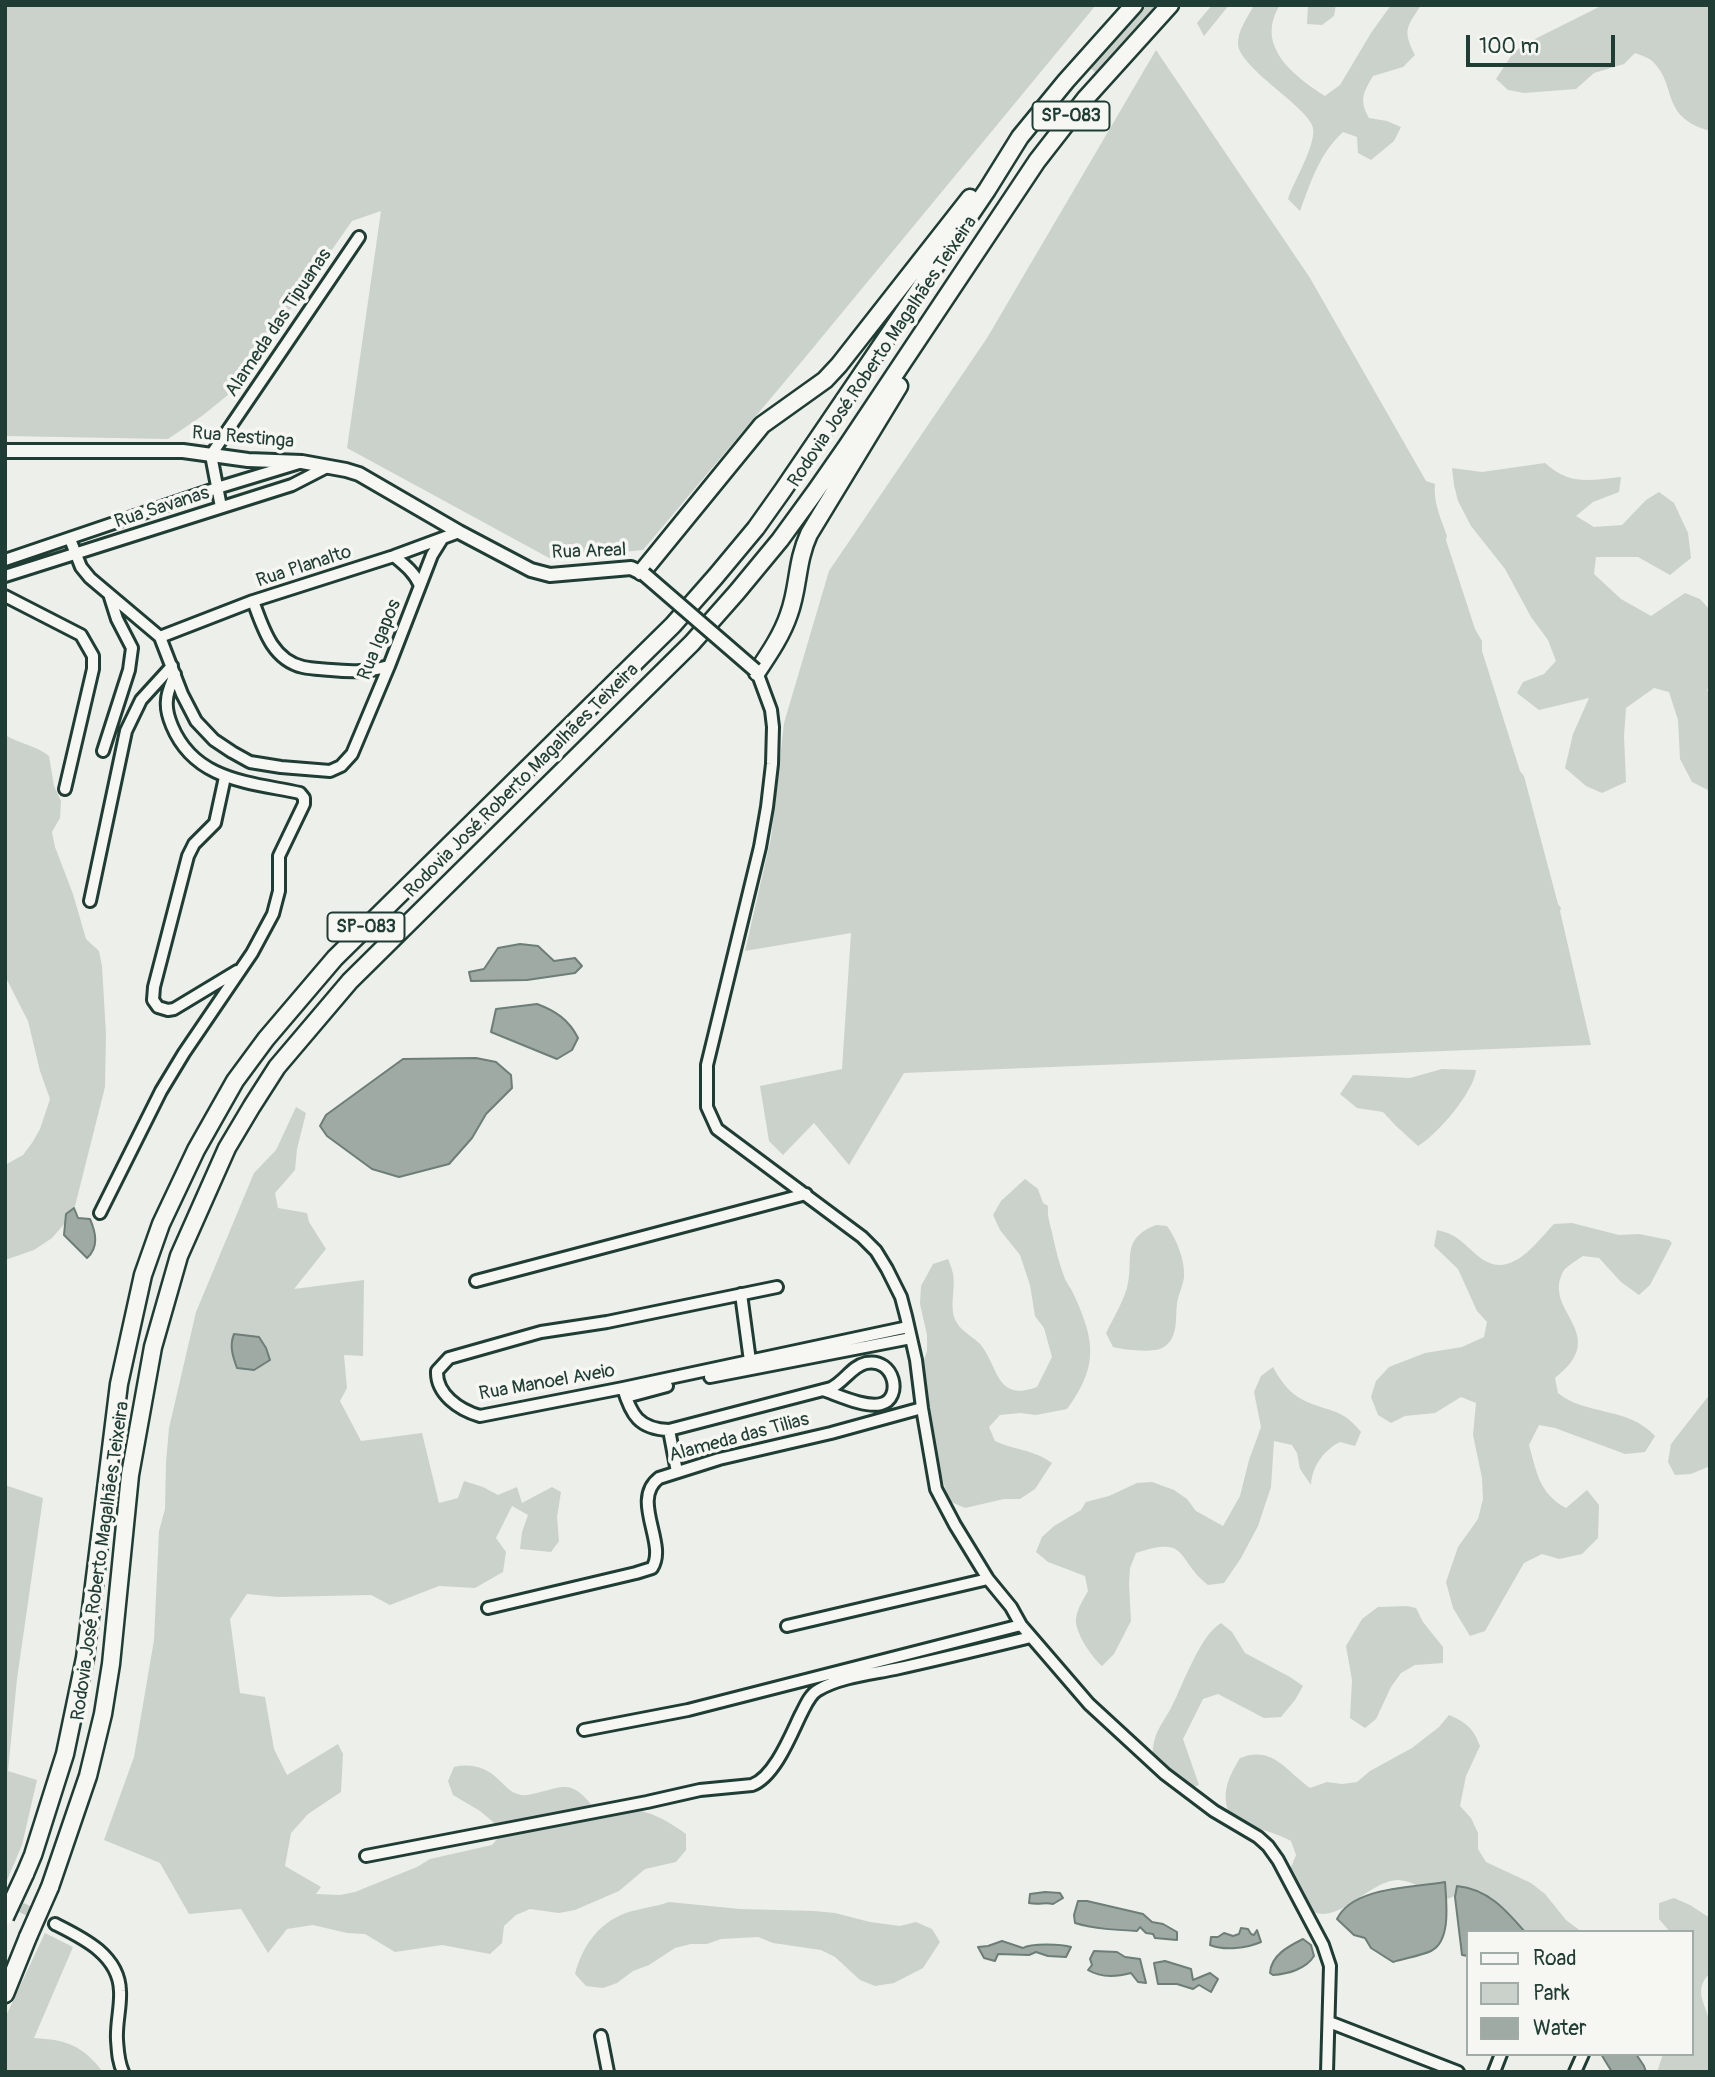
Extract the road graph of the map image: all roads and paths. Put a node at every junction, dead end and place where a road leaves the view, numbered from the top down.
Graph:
1 (1134, 5) edge
2 (1170, 5) edge
3 (1020, 137) junction
4 (359, 237) dead end
5 (969, 264) junction
6 (5, 451) edge
7 (211, 455) junction
8 (302, 462) junction
9 (327, 467) junction
10 (217, 488) junction
11 (221, 507) junction
12 (459, 532) junction
13 (70, 538) junction
14 (442, 540) junction
15 (75, 555) junction
16 (394, 556) junction
17 (5, 560) edge
18 (643, 573) junction
19 (5, 576) edge
20 (420, 586) junction
21 (5, 596) edge
22 (110, 597) junction
23 (253, 601) junction
24 (160, 637) junction
25 (389, 666) junction
26 (173, 670) junction
27 (756, 671) junction
28 (103, 751) dead end
29 (225, 777) junction
30 (65, 789) dead end
31 (90, 901) dead end
32 (241, 969) junction
33 (806, 1194) junction
34 (100, 1213) dead end
35 (475, 1281) dead end
36 (777, 1287) dead end
37 (741, 1294) junction
38 (909, 1333) junction
39 (750, 1361) junction
40 (823, 1390) junction
41 (624, 1392) junction
42 (922, 1408) junction
43 (669, 1430) junction
44 (677, 1472) junction
45 (988, 1579) junction
46 (488, 1608) dead end
47 (1021, 1625) junction
48 (787, 1626) dead end
49 (1031, 1637) junction
50 (584, 1730) dead end
51 (366, 1856) dead end
52 (5, 1917) edge
53 (55, 1924) tunnel mouth
54 (5, 1994) edge
55 (1329, 2022) junction
56 (601, 2036) dead end
57 (1582, 2056) edge
58 (123, 2072) edge
59 (608, 2072) edge
60 (1327, 2072) edge
61 (1458, 2072) edge
62 (1574, 2072) edge

1 - 3 highway, Rodovia José Roberto Magalhães Teixeira / SP-083
2 - 5 highway, Rodovia José Roberto Magalhães Teixeira / SP-083
3 - 18 highway
3 - 52 highway, Rodovia José Roberto Magalhães Teixeira / SP-083, bridge
4 - 7 street, Alameda das Tipuanas
5 - 27 highway
5 - 54 highway, Rodovia José Roberto Magalhães Teixeira / SP-083, bridge
6 - 7 main road, Rua Restinga
7 - 8 main road, Rua Restinga
7 - 10 street
8 - 9 main road, Rua Restinga
8 - 10 street, Rua Savanas
9 - 11 street, Rua Savanas
9 - 12 main road, Rua Restinga
10 - 11 street
10 - 13 street, Rua Savanas
11 - 15 street, Rua Savanas
12 - 14 street, Rua Planalto
12 - 18 main road, Rua Areal
13 - 15 street
13 - 17 street, Rua Savanas
14 - 16 street, Rua Planalto
14 - 20 street, Rua Igapos
15 - 19 street, Rua Savanas
15 - 22 street
16 - 20 street
16 - 23 street, Rua Planalto
18 - 27 main road, bridge
20 - 25 street, Rua Igapos
21 - 30 street
22 - 24 street
22 - 28 street
23 - 24 street, Rua Planalto
23 - 25 street
24 - 26 street
25 - 26 street, Rua Igapos
26 - 29 street
26 - 31 street
27 - 33 street
29 - 32 street
29 - 32 street
32 - 34 street
33 - 35 street
33 - 38 street
36 - 37 street, Rua Manoel Aveio
37 - 39 street
37 - 41 street, Rua Manoel Aveio
38 - 39 street, Rua Manoel Aveio
38 - 41 street
38 - 42 street
39 - 41 street, Rua Manoel Aveio
40 - 40 street
40 - 43 street
41 - 43 street
42 - 44 street, Alameda das Tilias
42 - 45 street
43 - 44 street
44 - 46 street, Alameda das Tilias
45 - 47 street
45 - 48 street
47 - 49 street
47 - 50 street
49 - 51 street
49 - 55 street
53 - 58 street
55 - 60 street
55 - 61 street
56 - 59 street
57 - 62 street

